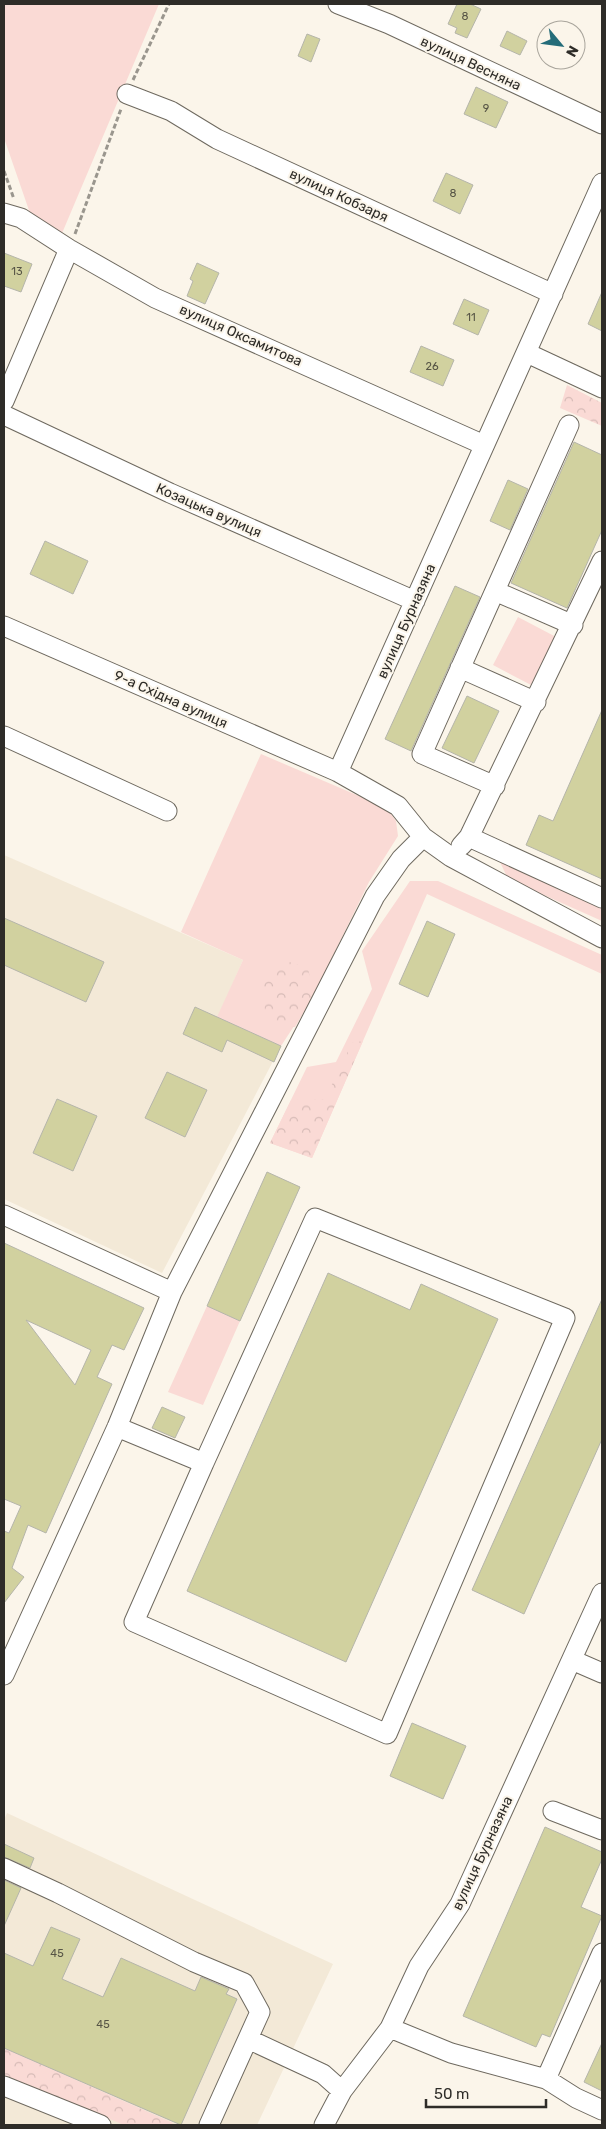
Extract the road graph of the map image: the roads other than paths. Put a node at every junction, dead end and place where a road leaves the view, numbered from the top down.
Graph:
1 (338, 4) edge
2 (127, 94) road end
3 (602, 124) edge
4 (602, 183) edge
5 (12, 216) edge
6 (69, 249) junction
7 (552, 294) junction
8 (527, 353) junction
9 (602, 388) edge
10 (4, 400) edge
11 (4, 416) edge
12 (569, 424) dead end
13 (484, 445) junction
14 (602, 561) edge
15 (494, 591) junction
16 (415, 601) junction
17 (573, 625) junction
18 (5, 630) edge
19 (460, 668) junction
20 (536, 702) junction
21 (4, 736) edge
22 (338, 772) junction
23 (495, 786) junction
24 (166, 812) dead end
25 (423, 836) junction
26 (469, 837) junction
27 (451, 857) junction
28 (602, 898) edge
29 (602, 938) edge
30 (4, 1215) edge
31 (172, 1292) junction
32 (117, 1427) junction
33 (204, 1463) junction
34 (602, 1593) edge
35 (572, 1660) junction
36 (602, 1673) edge
37 (4, 1675) edge
38 (553, 1811) dead end
39 (602, 1830) edge
40 (4, 1868) edge
41 (602, 1954) edge
42 (390, 2028) junction
43 (248, 2039) junction
44 (546, 2079) junction
45 (4, 2086) edge
46 (342, 2091) junction
47 (602, 2110) edge
48 (101, 2125) edge
49 (208, 2125) edge
50 (324, 2125) edge

1 - 3 street, вулиця Весняна
2 - 7 street, вулиця Кобзаря
4 - 7 street, вулиця Бурназяна
5 - 6 street, вулиця Оксамитова
6 - 10 street
6 - 13 street, вулиця Оксамитова
7 - 8 street, вулиця Бурназяна
8 - 9 street
8 - 13 street, вулиця Бурназяна
11 - 16 street, Козацька вулиця
12 - 15 street
13 - 16 street, вулиця Бурназяна
14 - 17 street
15 - 17 street
15 - 19 street
16 - 22 street, вулиця Бурназяна
17 - 20 street
18 - 22 street, 9-а Східна вулиця
19 - 20 street
19 - 23 street
20 - 23 street
21 - 24 street
22 - 25 street
23 - 26 street
25 - 27 street
25 - 31 street
26 - 27 street
26 - 28 street
27 - 29 street
30 - 31 street
31 - 32 street
32 - 33 street
32 - 37 street
33 - 33 street
34 - 35 street, вулиця Бурназяна
35 - 36 street
35 - 42 street, вулиця Бурназяна
38 - 39 street
40 - 43 street
41 - 44 street
42 - 44 street
42 - 46 street, вулиця Бурназяна
43 - 46 street
43 - 49 street
44 - 47 street
45 - 48 street
46 - 50 street, вулиця Бурназяна

